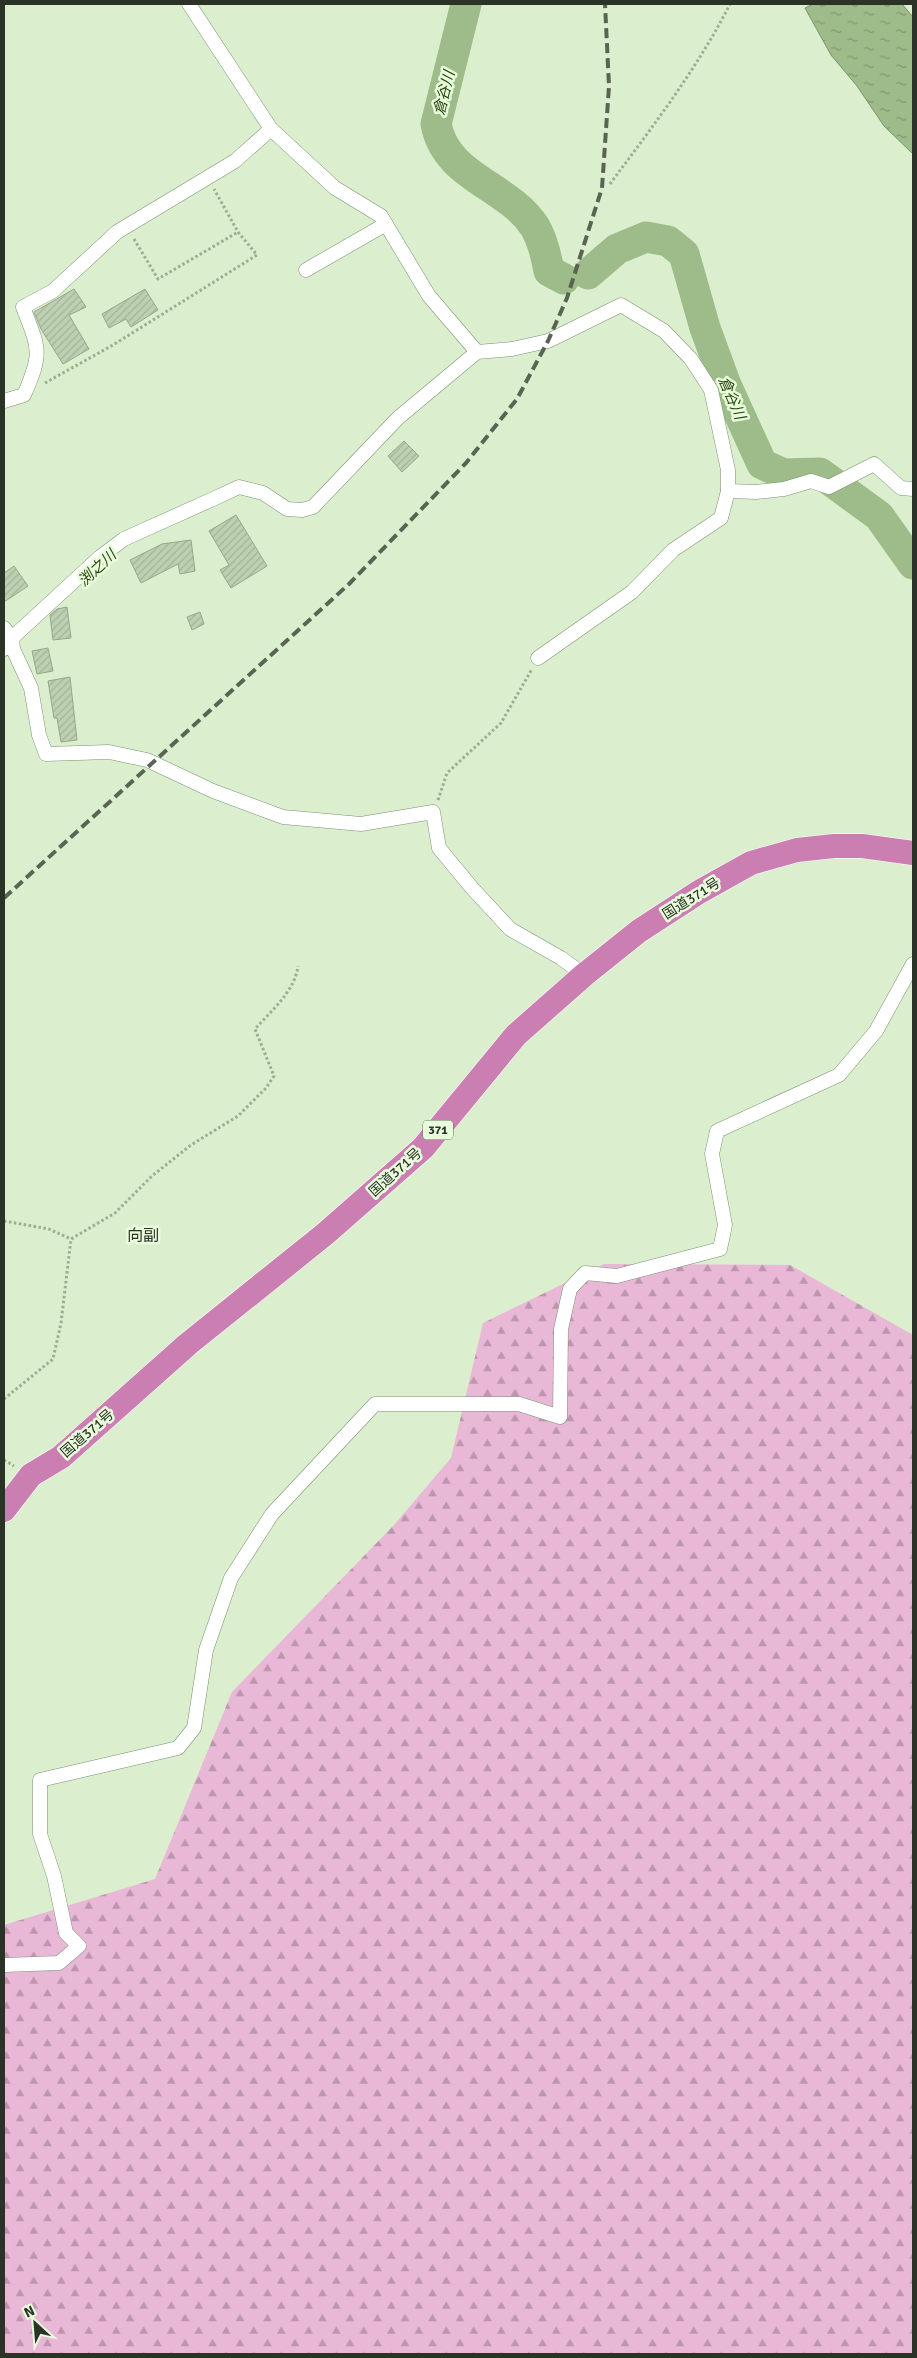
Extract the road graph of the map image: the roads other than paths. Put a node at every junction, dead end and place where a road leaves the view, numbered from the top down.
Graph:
1 (189, 4) edge
2 (271, 129) junction
3 (386, 224) junction
4 (306, 270) dead end
5 (476, 352) junction
6 (4, 401) edge
7 (913, 489) edge
8 (728, 491) junction
9 (6, 638) edge
10 (538, 658) road end
11 (913, 853) edge
12 (913, 964) edge
13 (584, 975) junction
14 (4, 1510) edge
15 (4, 1965) edge

1 - 2 street
2 - 3 street
2 - 6 street
3 - 4 street
3 - 5 street
5 - 8 street
5 - 9 street
7 - 8 street
8 - 10 street
9 - 13 street
11 - 13 highway, 国道371号 / 371
12 - 15 street
13 - 14 highway, 国道371号 / 371

